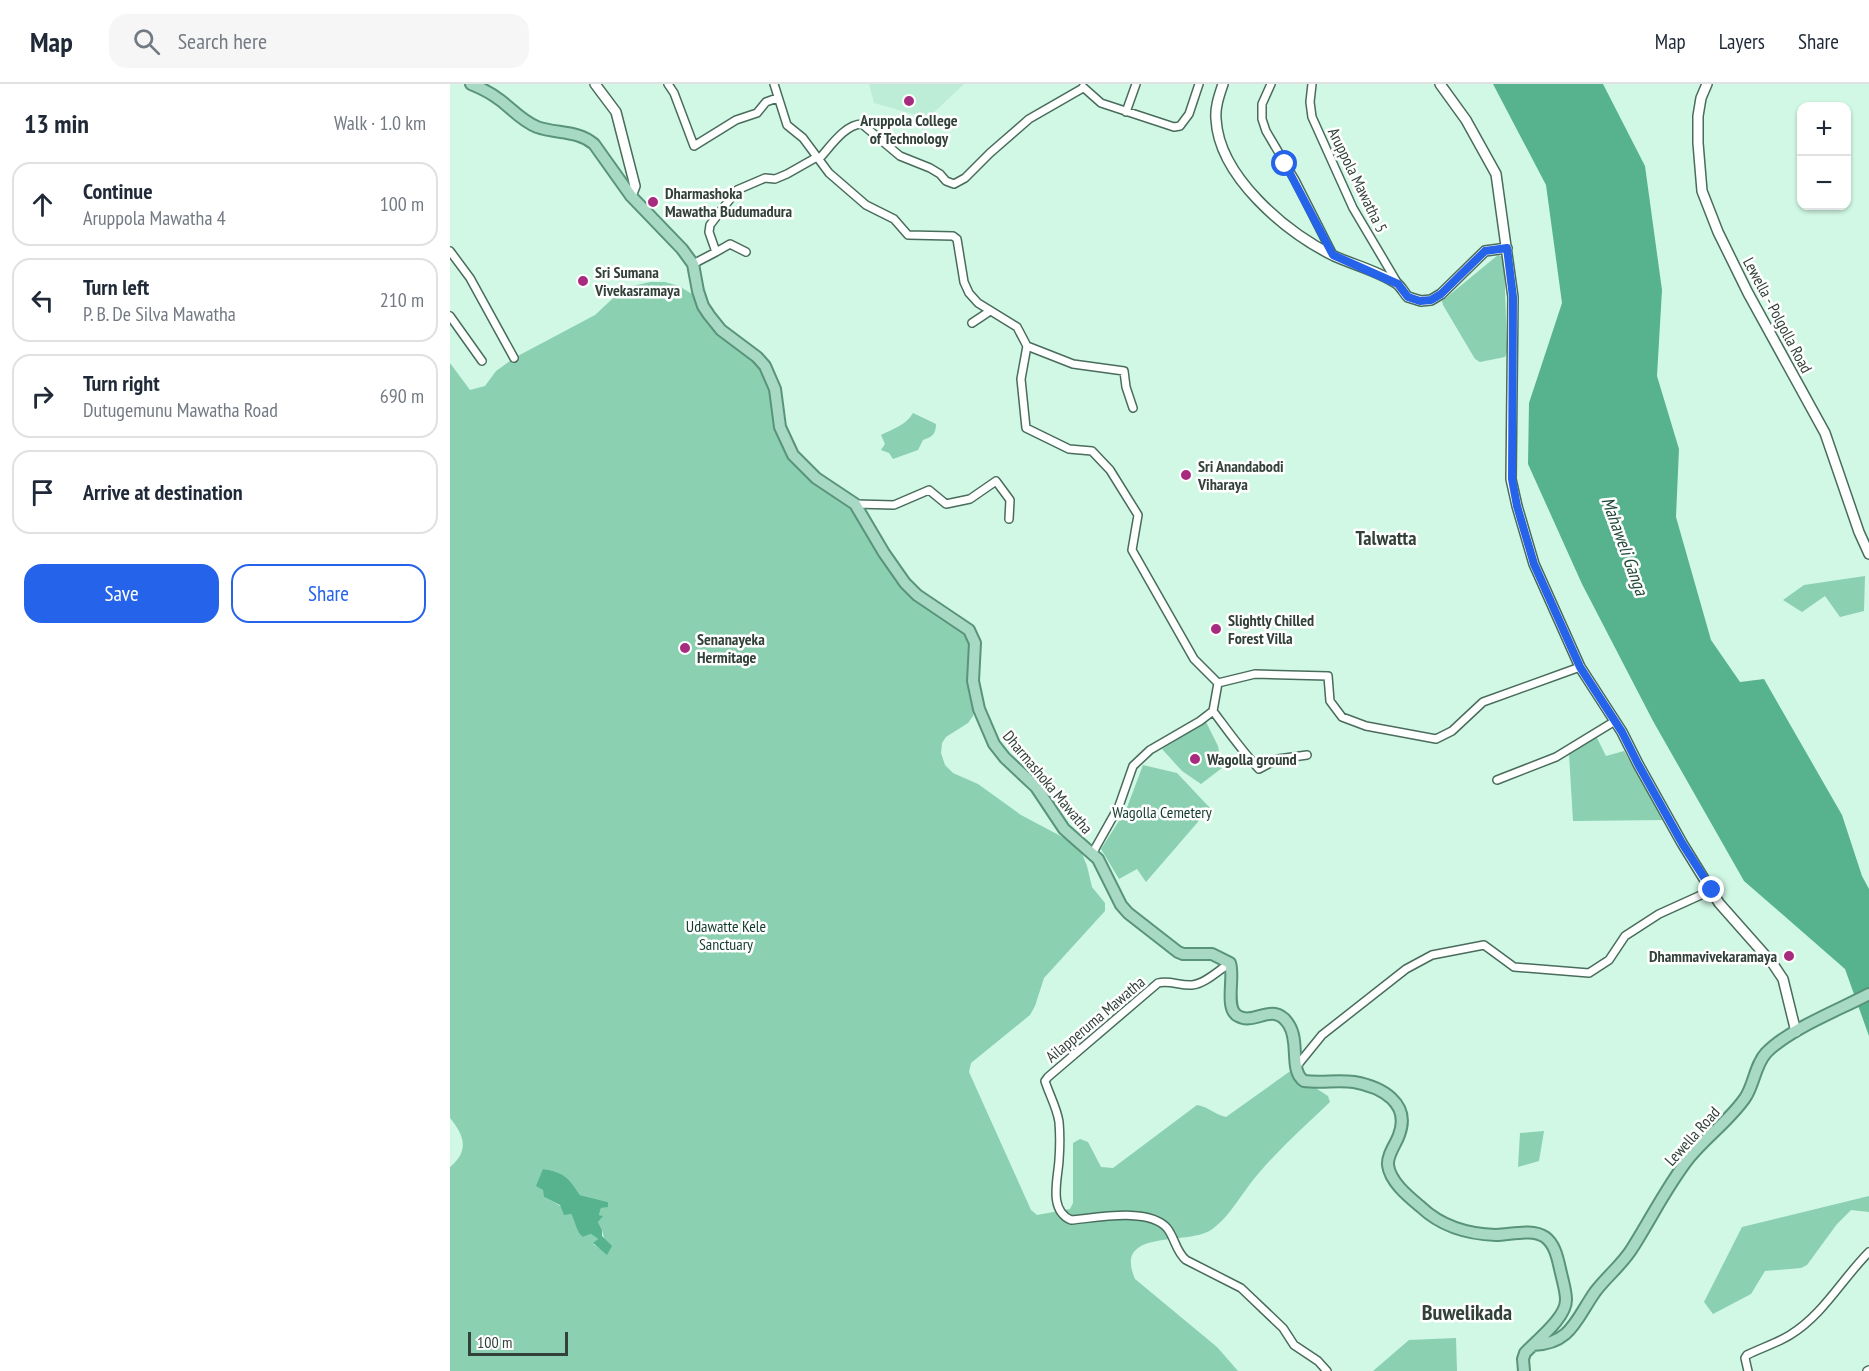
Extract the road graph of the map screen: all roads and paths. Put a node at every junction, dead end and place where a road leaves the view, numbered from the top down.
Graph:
1 (471, 84) edge
2 (595, 84) edge
3 (668, 84) edge
4 (774, 84) edge
5 (1136, 84) edge
6 (1199, 84) edge
7 (1223, 84) edge
8 (1271, 84) edge
9 (1312, 84) edge
10 (1440, 84) edge
11 (1707, 84) edge
12 (1083, 86) edge
13 (777, 98) junction
14 (1126, 112) junction
15 (818, 158) junction
16 (631, 196) junction
17 (1507, 248) junction
18 (450, 251) edge
19 (716, 252) junction
20 (746, 252) dead end
21 (1333, 255) junction
22 (693, 264) junction
23 (1398, 284) junction
24 (990, 311) junction
25 (450, 316) edge
26 (972, 323) dead end
27 (1027, 346) junction
28 (514, 358) dead end
29 (482, 360) dead end
30 (1133, 408) dead end
31 (855, 504) junction
32 (1010, 519) dead end
33 (1869, 554) edge
34 (1580, 667) junction
35 (1218, 683) junction
36 (1213, 711) junction
37 (1616, 721) junction
38 (1307, 755) dead end
39 (1497, 780) dead end
40 (1092, 854) junction
41 (1712, 890) junction
42 (1230, 963) junction
43 (1869, 994) edge
44 (1796, 1032) junction
45 (1296, 1067) junction
46 (1869, 1252) edge
47 (1533, 1345) junction
48 (1327, 1371) edge
49 (1524, 1371) edge
50 (1748, 1371) edge

1 - 16 main road, Dharmashoka Mawatha
2 - 16 street
3 - 13 street
4 - 13 street
5 - 14 street
6 - 14 street
7 - 21 street
8 - 21 street
9 - 23 street, Aruppola Mawatha 5
10 - 17 street
11 - 33 street, Lewella - Polgolla Road
12 - 14 street
12 - 15 street
13 - 15 street
15 - 19 street
15 - 24 street
16 - 22 main road, Dharmashoka Mawatha
17 - 23 street
17 - 34 street
18 - 28 street
19 - 20 street
19 - 22 street
21 - 23 street
22 - 31 main road, Dharmashoka Mawatha
24 - 26 street
24 - 27 street
25 - 29 street
27 - 30 street
27 - 35 street
31 - 32 street
31 - 40 main road, Dharmashoka Mawatha
34 - 35 street
34 - 37 street
35 - 36 street
36 - 38 street
36 - 40 street
37 - 39 street
37 - 41 street
40 - 42 main road, Dharmashoka Mawatha
41 - 44 street
41 - 45 street
42 - 45 main road
42 - 48 street, Ailapperuma Mawatha
43 - 44 main road, Lewella Road
44 - 47 main road, Lewella Road
45 - 47 main road
46 - 50 street
47 - 49 main road

